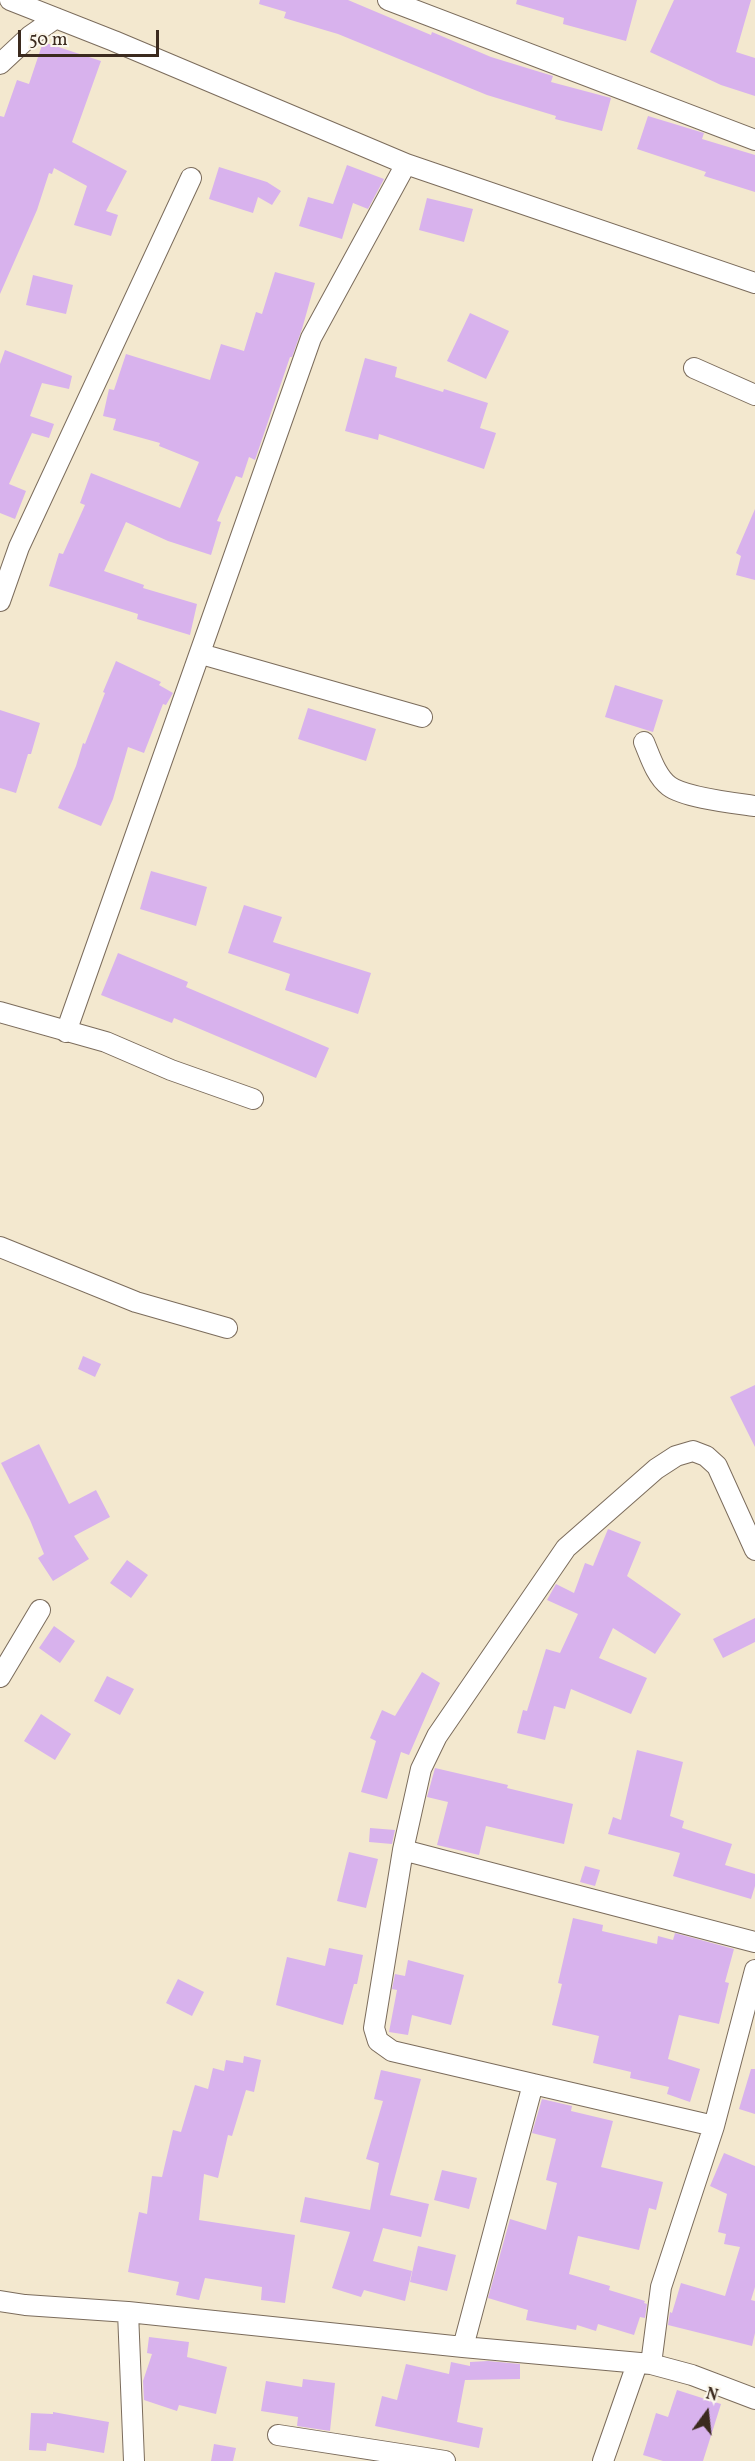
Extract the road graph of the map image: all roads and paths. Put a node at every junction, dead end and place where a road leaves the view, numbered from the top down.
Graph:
1 (10, 0) edge
2 (388, 0) edge
3 (56, 18) junction
4 (0, 64) edge
5 (755, 140) edge
6 (406, 164) junction
7 (191, 178) dead end
8 (755, 283) edge
9 (694, 368) dead end
10 (755, 395) edge
11 (0, 601) edge
12 (201, 654) junction
13 (422, 717) dead end
14 (644, 742) dead end
15 (755, 806) edge
16 (0, 1011) edge
17 (66, 1032) junction
18 (253, 1099) dead end
19 (0, 1247) edge
20 (227, 1328) dead end
21 (755, 1550) edge
22 (40, 1610) dead end
23 (0, 1677) edge
24 (403, 1850) junction
25 (755, 1942) edge
26 (755, 1970) edge
27 (534, 2084) junction
28 (714, 2126) junction
29 (0, 2301) edge
30 (128, 2312) junction
31 (463, 2347) junction
32 (644, 2364) junction
33 (755, 2399) edge
34 (278, 2435) dead end
35 (134, 2461) edge
36 (445, 2461) edge
37 (603, 2461) edge

1 - 3 street
2 - 5 street
3 - 4 street
3 - 6 street
6 - 8 street
6 - 12 street
7 - 11 street
9 - 10 street
12 - 13 street
12 - 17 street
14 - 15 street
16 - 17 street
17 - 18 street
19 - 20 street
21 - 24 street
22 - 23 street
24 - 25 street
24 - 27 street
26 - 28 street
27 - 28 street
27 - 31 street
28 - 32 street
29 - 30 street
30 - 31 street
30 - 35 street
31 - 32 street
32 - 33 street
32 - 37 street
34 - 36 street

